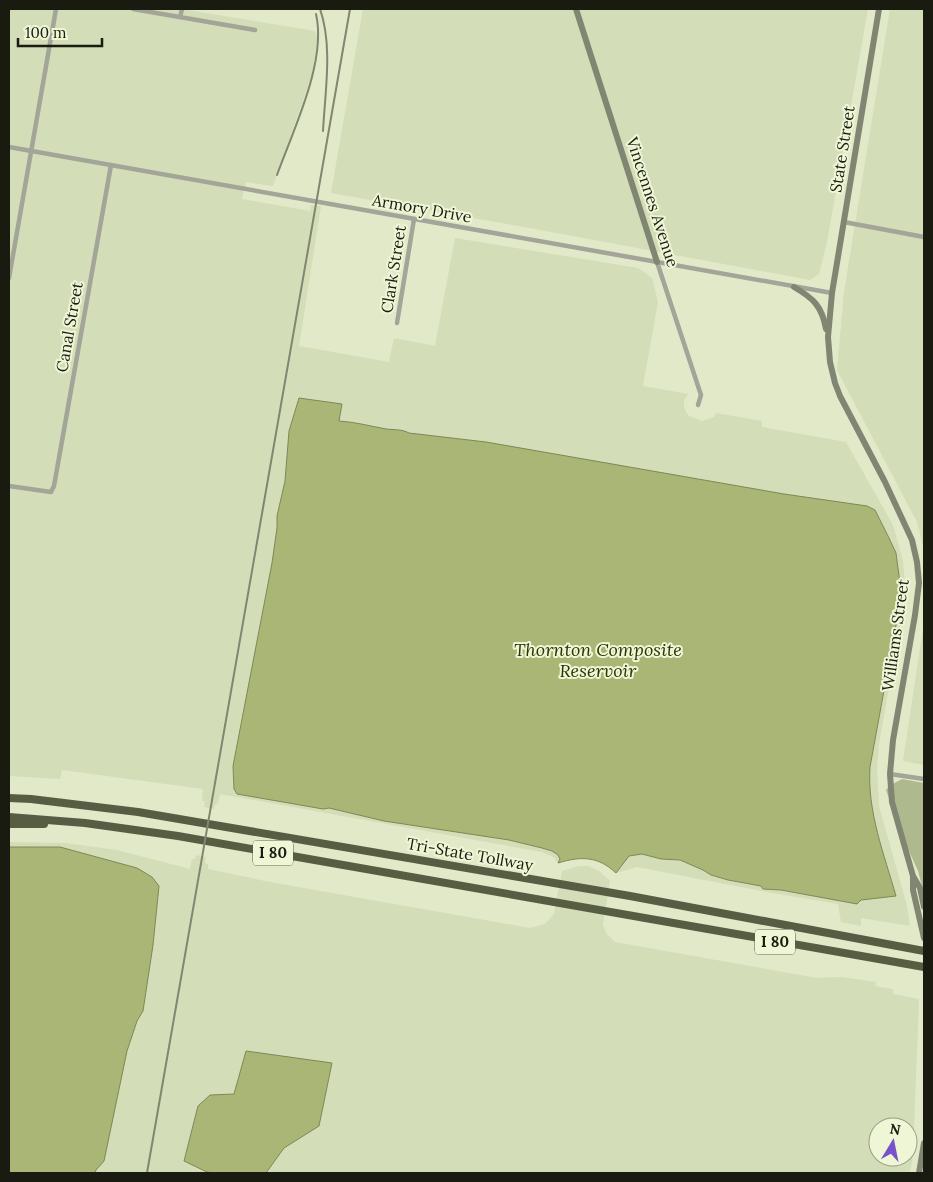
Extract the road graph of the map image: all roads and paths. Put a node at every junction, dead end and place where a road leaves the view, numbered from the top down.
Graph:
1 (56, 9) edge
2 (133, 9) edge
3 (182, 9) edge
4 (576, 9) edge
5 (879, 9) edge
6 (180, 17) junction
7 (255, 30) dead end
8 (9, 147) edge
9 (31, 151) junction
10 (111, 165) junction
11 (414, 219) junction
12 (844, 222) junction
13 (924, 237) edge
14 (657, 262) junction
15 (9, 278) edge
16 (794, 287) junction
17 (832, 294) junction
18 (397, 323) dead end
19 (828, 337) junction
20 (698, 404) dead end
21 (9, 486) edge
22 (890, 774) junction
23 (924, 779) edge
24 (9, 798) edge
25 (9, 817) edge
26 (85, 822) junction
27 (9, 824) edge
28 (912, 876) junction
29 (924, 907) edge
30 (924, 938) edge
31 (924, 951) edge
32 (924, 967) edge
33 (924, 1143) edge
34 (919, 1173) edge

1 - 9 street
2 - 6 street
3 - 6 street
4 - 14 street, Vincennes Avenue
5 - 12 street, State Street
6 - 7 street
8 - 9 street, Armory Drive
9 - 10 street, Armory Drive
9 - 15 street
10 - 11 street, Armory Drive
10 - 21 street, Canal Street
11 - 14 street, Armory Drive
11 - 18 street, Clark Street
12 - 13 street
12 - 17 street, State Street
14 - 16 street, Armory Drive
14 - 20 street, Vincennes Avenue
16 - 17 street, Armory Drive
16 - 19 street
17 - 19 street, Williams Street
19 - 22 street, Williams Street
22 - 23 street
22 - 28 street, Williams Street
24 - 31 highway, Tri-State Tollway / I 80
25 - 26 highway, Tri-State Tollway / I 80
26 - 27 highway
26 - 32 highway, Tri-State Tollway / I 80
28 - 29 street, Williams Street
28 - 30 street, Williams Street
33 - 34 street

